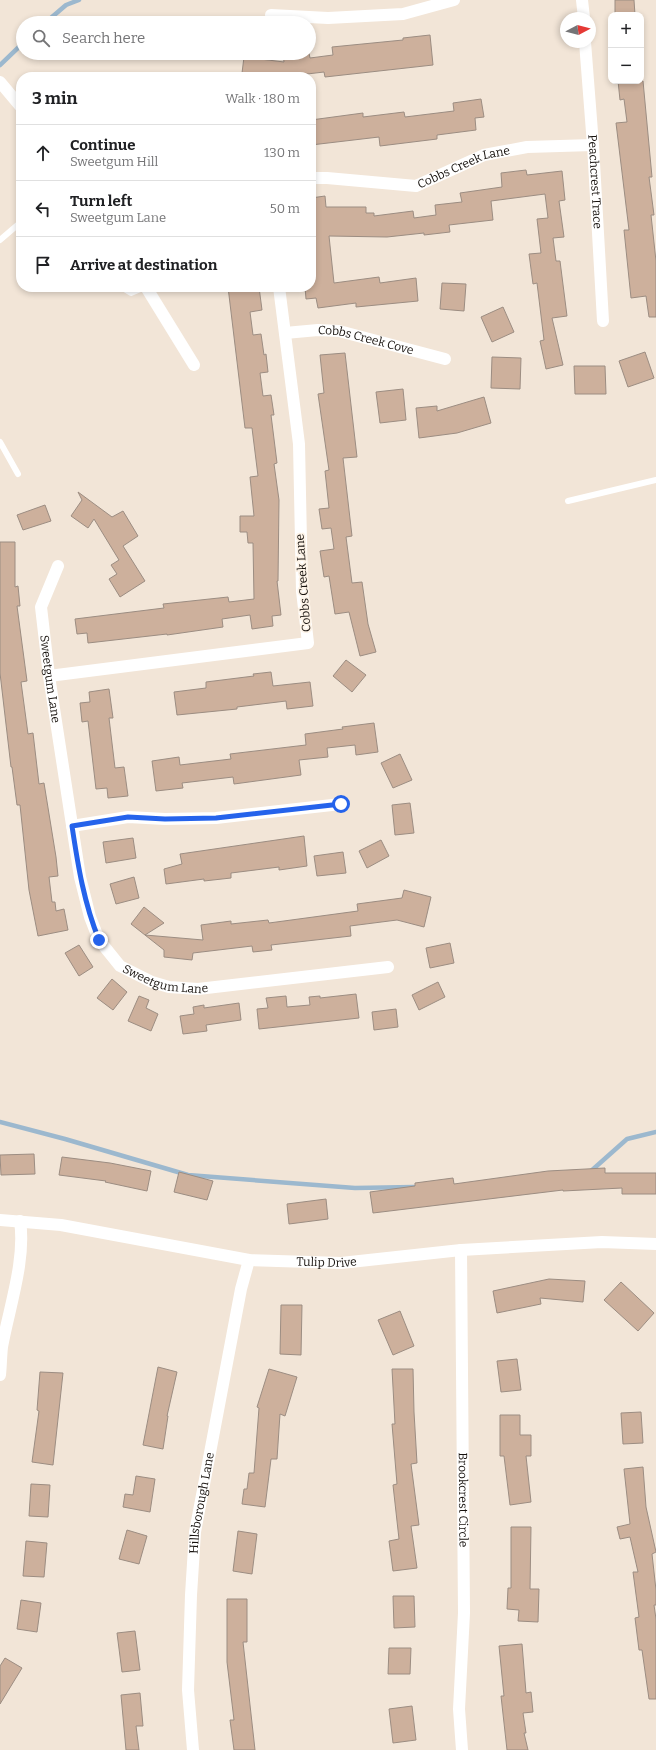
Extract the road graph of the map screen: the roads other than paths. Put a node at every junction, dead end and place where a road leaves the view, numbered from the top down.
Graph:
1 (454, 0) edge
2 (582, 0) edge
3 (583, 12) edge
4 (271, 15) dead end
5 (290, 16) edge
6 (316, 17) edge
7 (585, 48) edge
8 (0, 82) edge
9 (16, 101) edge
10 (593, 145) junction
11 (316, 178) edge
12 (16, 226) edge
13 (0, 240) edge
14 (148, 292) edge
15 (280, 292) edge
16 (603, 321) dead end
17 (285, 333) junction
18 (445, 360) dead end
19 (194, 366) dead end
20 (0, 442) edge
21 (18, 474) dead end
22 (656, 480) edge
23 (568, 502) dead end
24 (58, 566) dead end
25 (48, 676) junction
26 (341, 804) dead end
27 (72, 826) junction
28 (388, 967) dead end
29 (0, 1220) edge
30 (20, 1221) junction
31 (656, 1244) edge
32 (461, 1250) junction
33 (249, 1260) junction
34 (0, 1375) edge
35 (193, 1750) edge
36 (462, 1750) edge

1 - 6 street
2 - 3 street
4 - 5 street
7 - 10 street, Peachcrest Trace
8 - 9 street
10 - 11 street, Cobbs Creek Lane
10 - 16 street, Peachcrest Trace
12 - 13 lane
14 - 19 street
15 - 17 street, Cobbs Creek Lane
17 - 18 street, Cobbs Creek Cove
17 - 25 street, Cobbs Creek Lane
20 - 21 lane
22 - 23 lane
24 - 25 street, Sweetgum Lane
25 - 27 street, Sweetgum Lane
26 - 27 street
27 - 28 street, Sweetgum Lane
29 - 30 street, Tulip Drive
30 - 33 street, Tulip Drive
30 - 34 street
31 - 32 street, Tulip Drive
32 - 33 street, Tulip Drive
32 - 36 street, Brookcrest Circle
33 - 35 street, Hillsborough Lane

